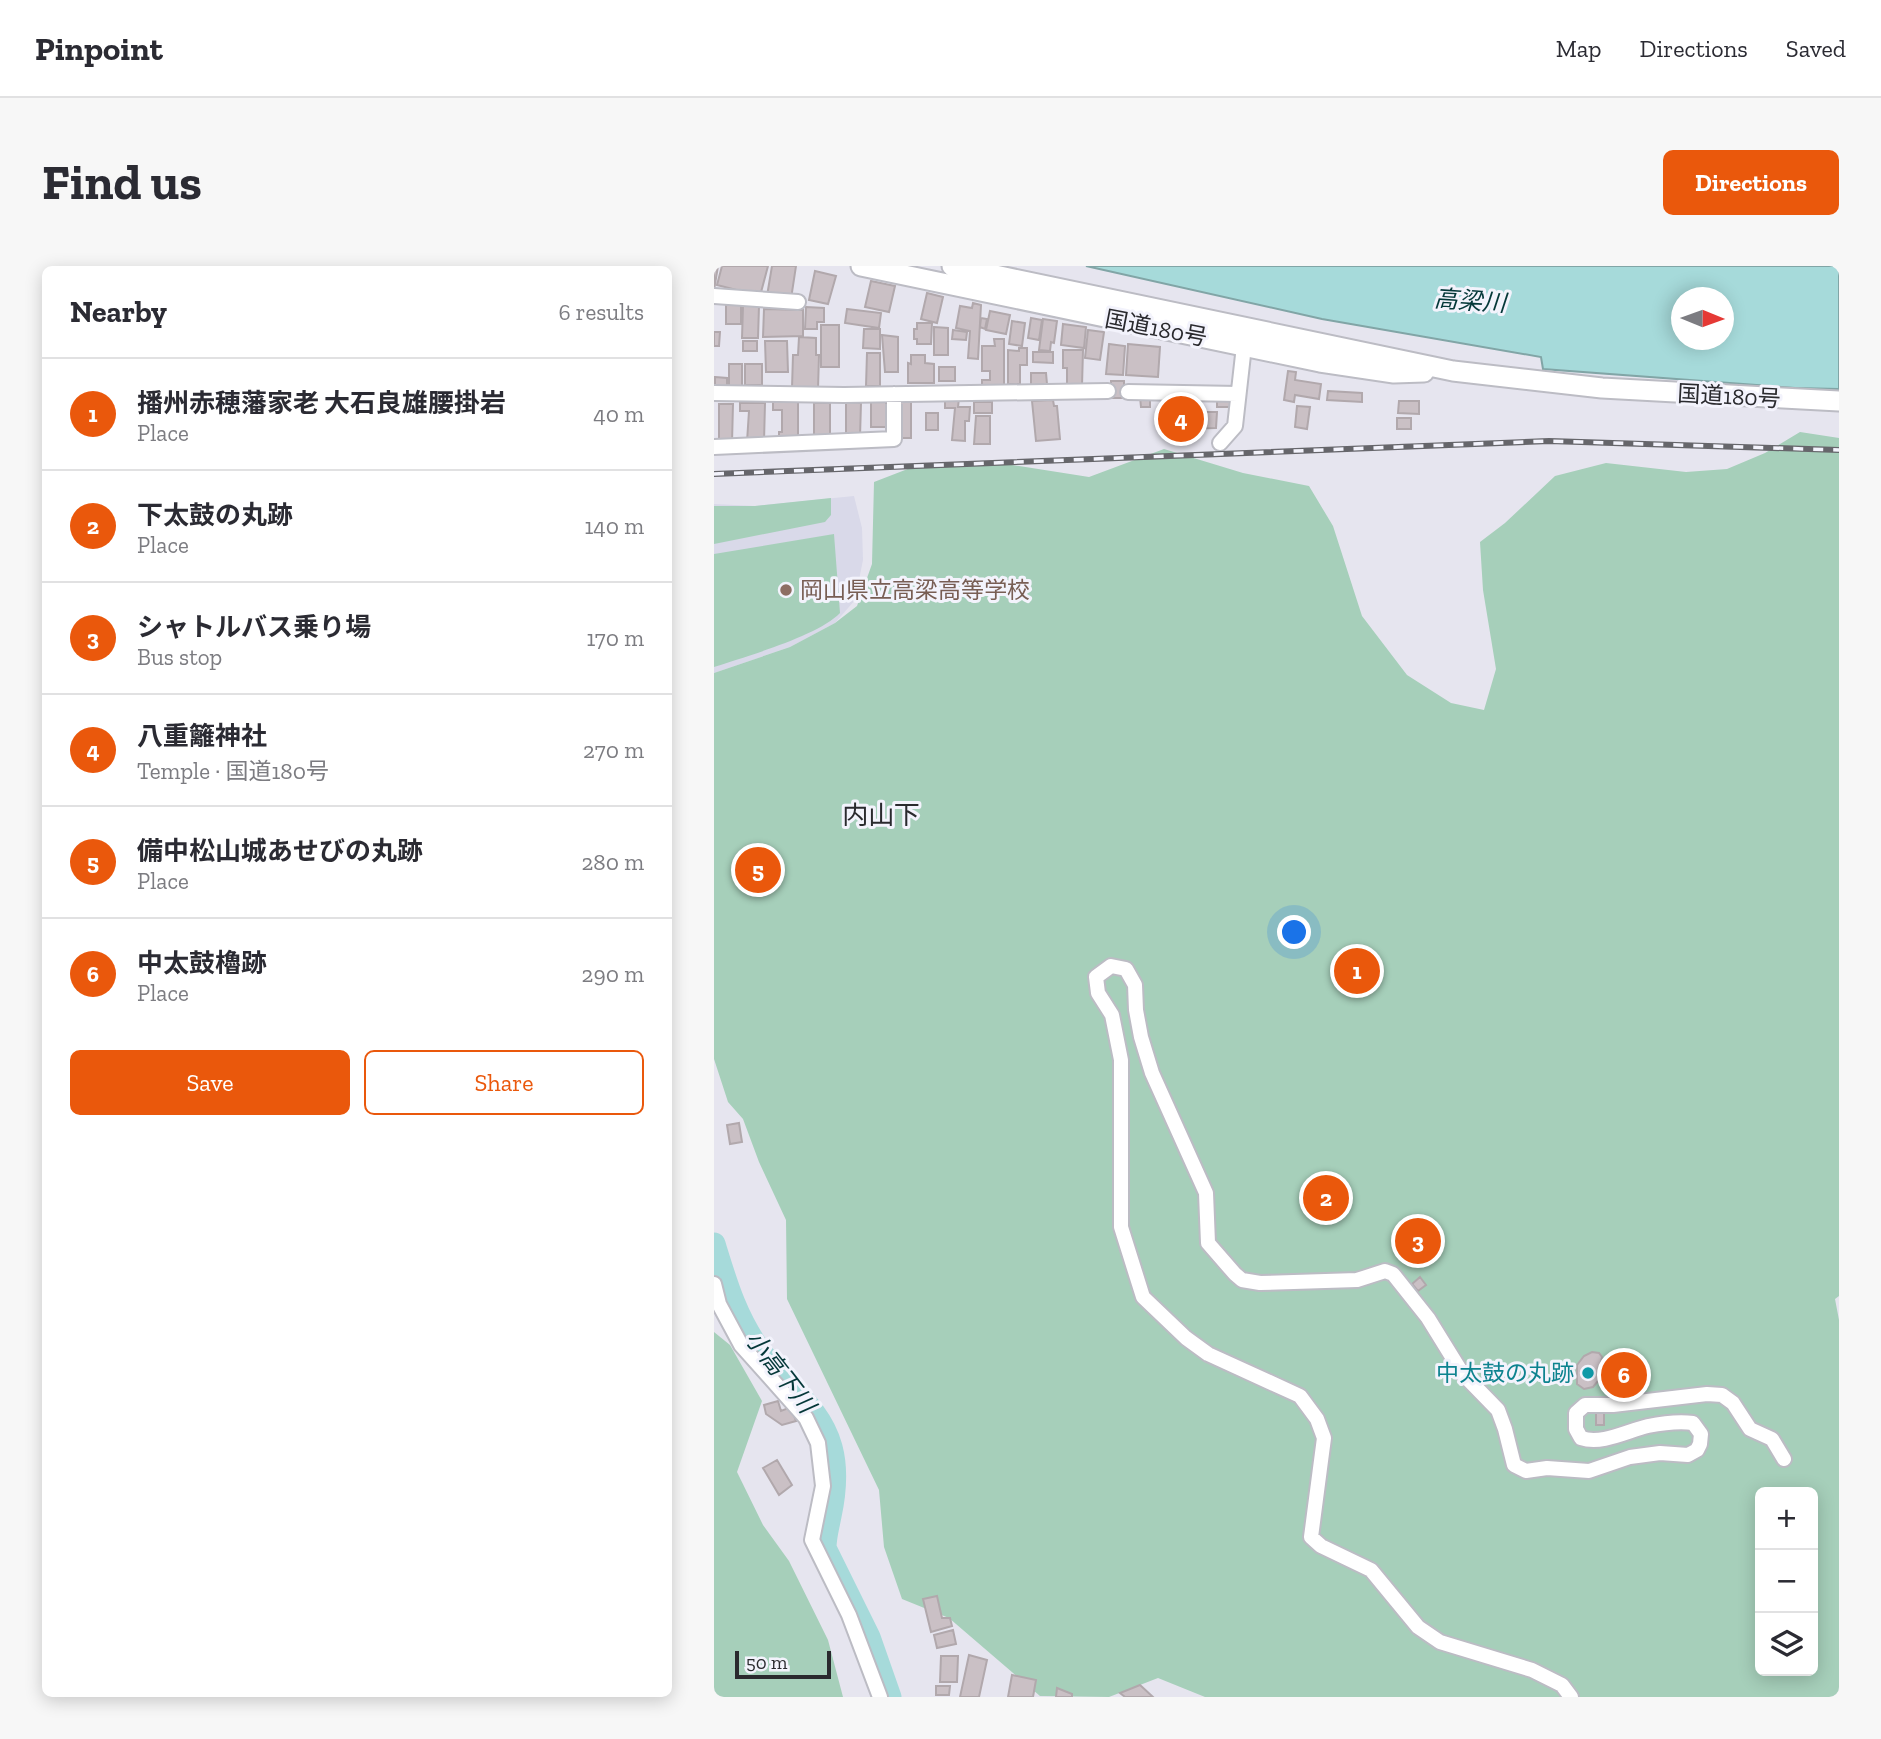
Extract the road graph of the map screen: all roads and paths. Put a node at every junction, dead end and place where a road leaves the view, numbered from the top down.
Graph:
1 (861, 266) edge
2 (952, 266) edge
3 (714, 296) edge
4 (798, 302) dead end
5 (1244, 346) junction
6 (1453, 371) junction
7 (1108, 391) dead end
8 (1128, 392) dead end
9 (714, 393) edge
10 (894, 394) junction
11 (1238, 394) junction
12 (1839, 401) edge
13 (1220, 443) dead end
14 (714, 447) edge
15 (714, 1284) edge
16 (1784, 1459) dead end
17 (880, 1697) edge
18 (1571, 1697) edge

1 - 5 highway, 国道180号
2 - 6 highway, 国道180号
3 - 4 street
5 - 6 highway, 国道180号
5 - 11 street
6 - 12 highway, 国道180号
7 - 10 street
8 - 11 street
9 - 10 street
10 - 14 street
11 - 13 street
15 - 17 street
16 - 18 street

